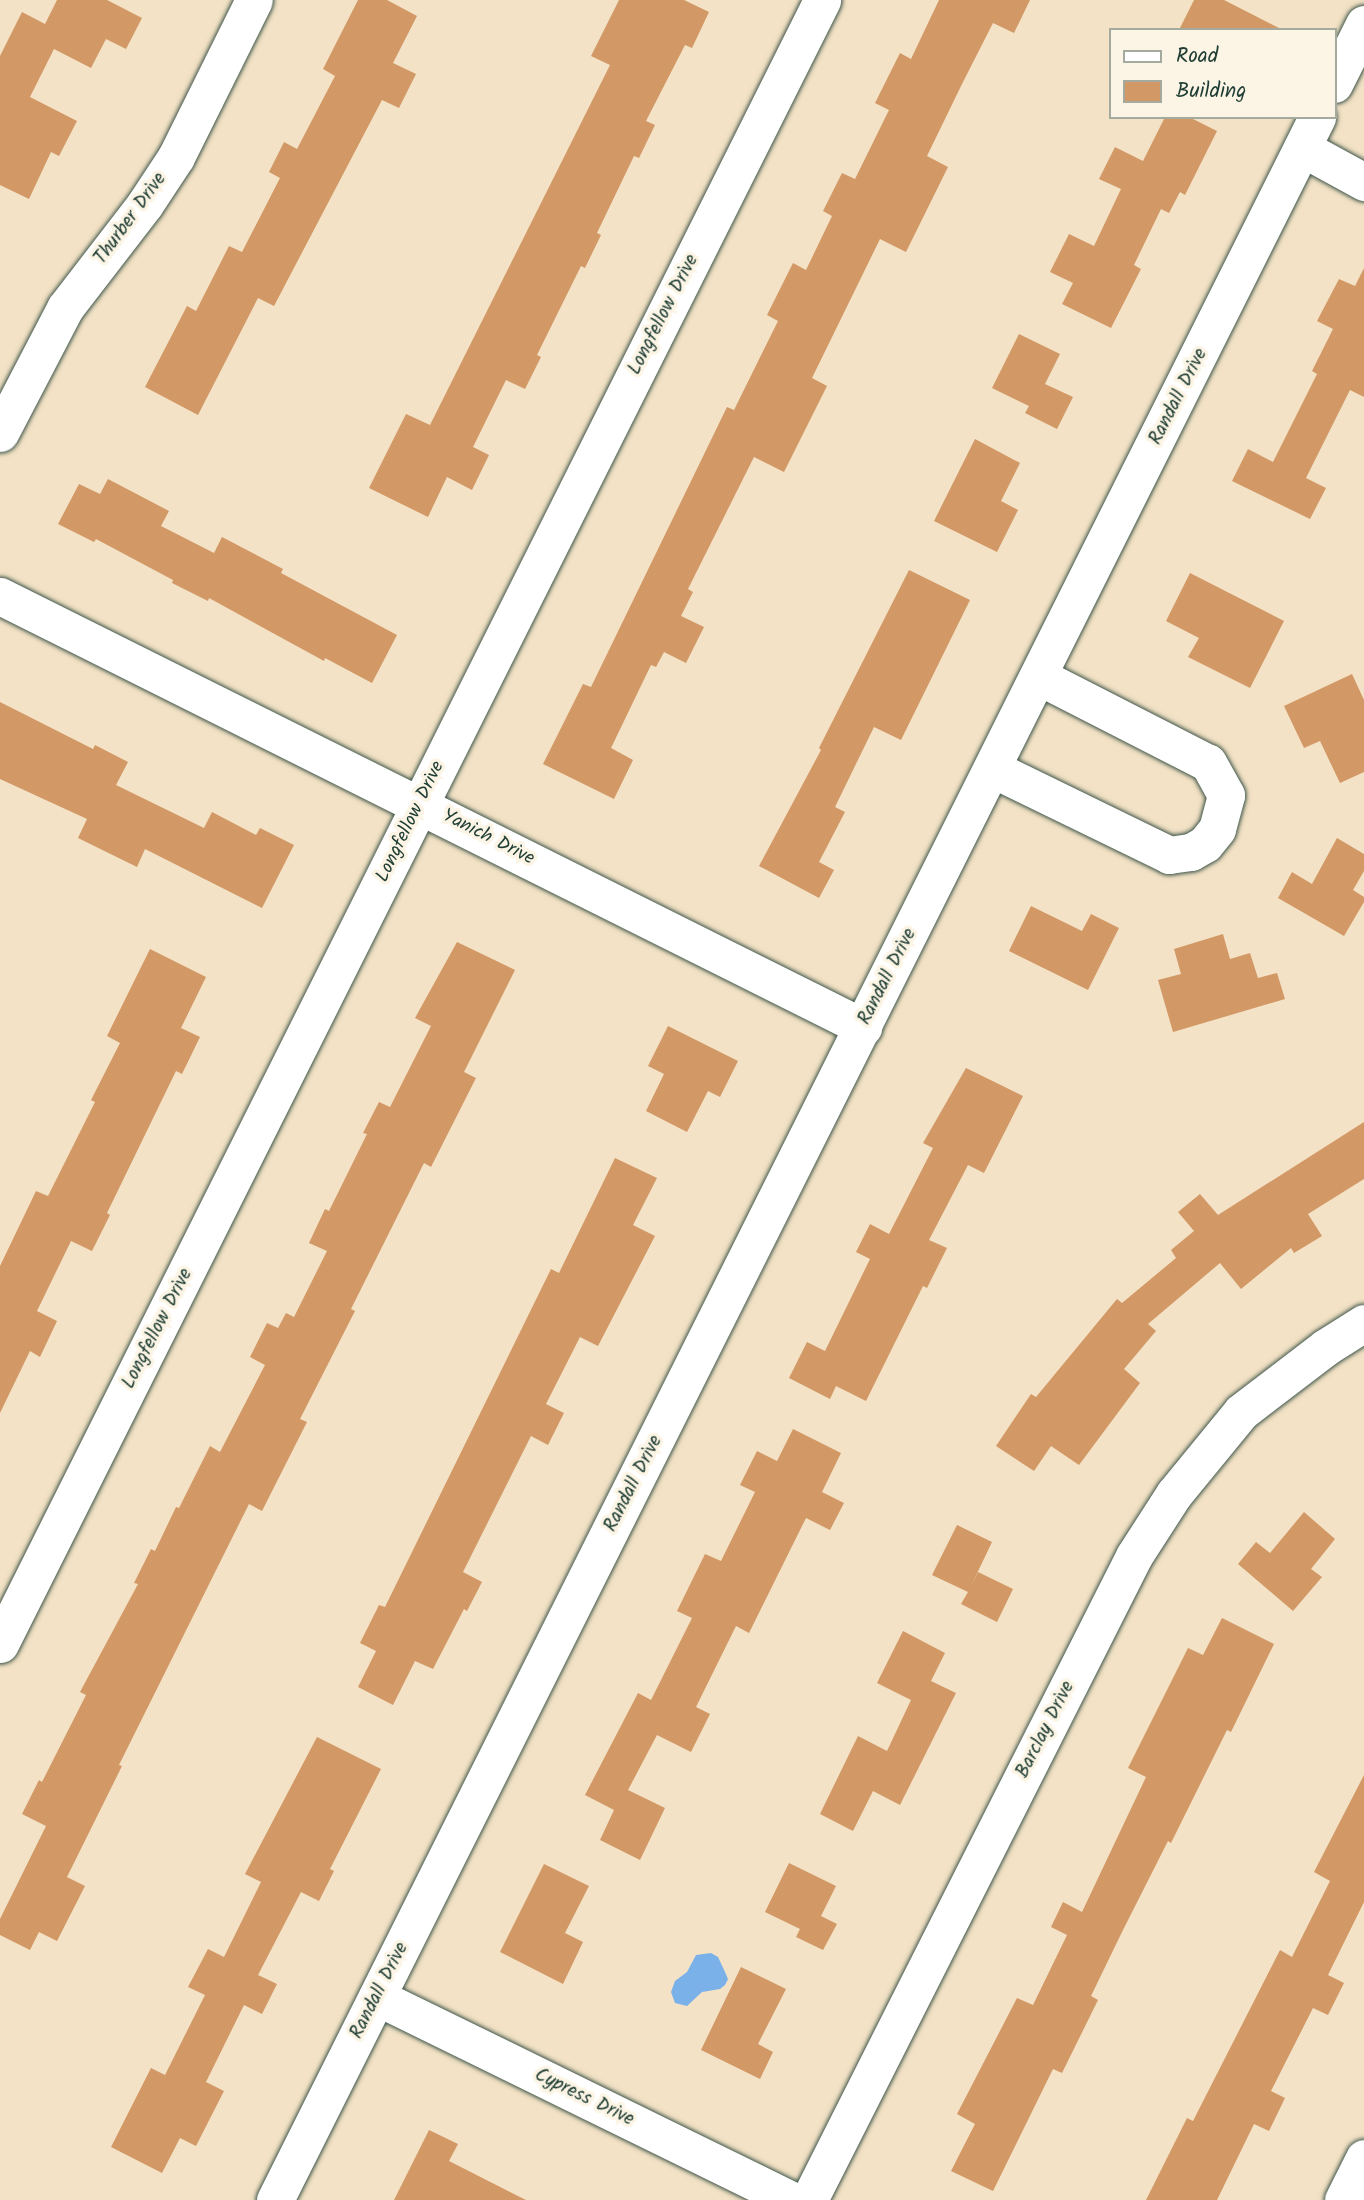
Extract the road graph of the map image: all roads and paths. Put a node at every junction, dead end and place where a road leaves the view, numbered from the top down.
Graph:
1 (254, 0) edge
2 (822, 0) edge
3 (1364, 24) edge
4 (1336, 80) edge
5 (1310, 133) edge
6 (1364, 182) edge
7 (0, 433) edge
8 (0, 596) edge
9 (1038, 676) junction
10 (993, 769) junction
11 (419, 803) junction
12 (863, 1027) junction
13 (1364, 1322) edge
14 (0, 1644) edge
15 (377, 1997) junction
16 (1364, 2158) edge
17 (275, 2200) edge
18 (791, 2200) edge
19 (809, 2200) edge
20 (1343, 2200) edge

1 - 7 street, Thurber Drive
2 - 11 street, Longfellow Drive
3 - 4 street
5 - 6 street
5 - 9 street, Randall Drive
8 - 11 street, Yanich Drive
9 - 10 street, Randall Drive
9 - 10 street
10 - 12 street, Randall Drive
11 - 12 street, Yanich Drive
11 - 14 street, Longfellow Drive
12 - 15 street, Randall Drive
13 - 19 street, Barclay Drive
15 - 17 street, Randall Drive
15 - 18 street, Cypress Drive
16 - 20 street

